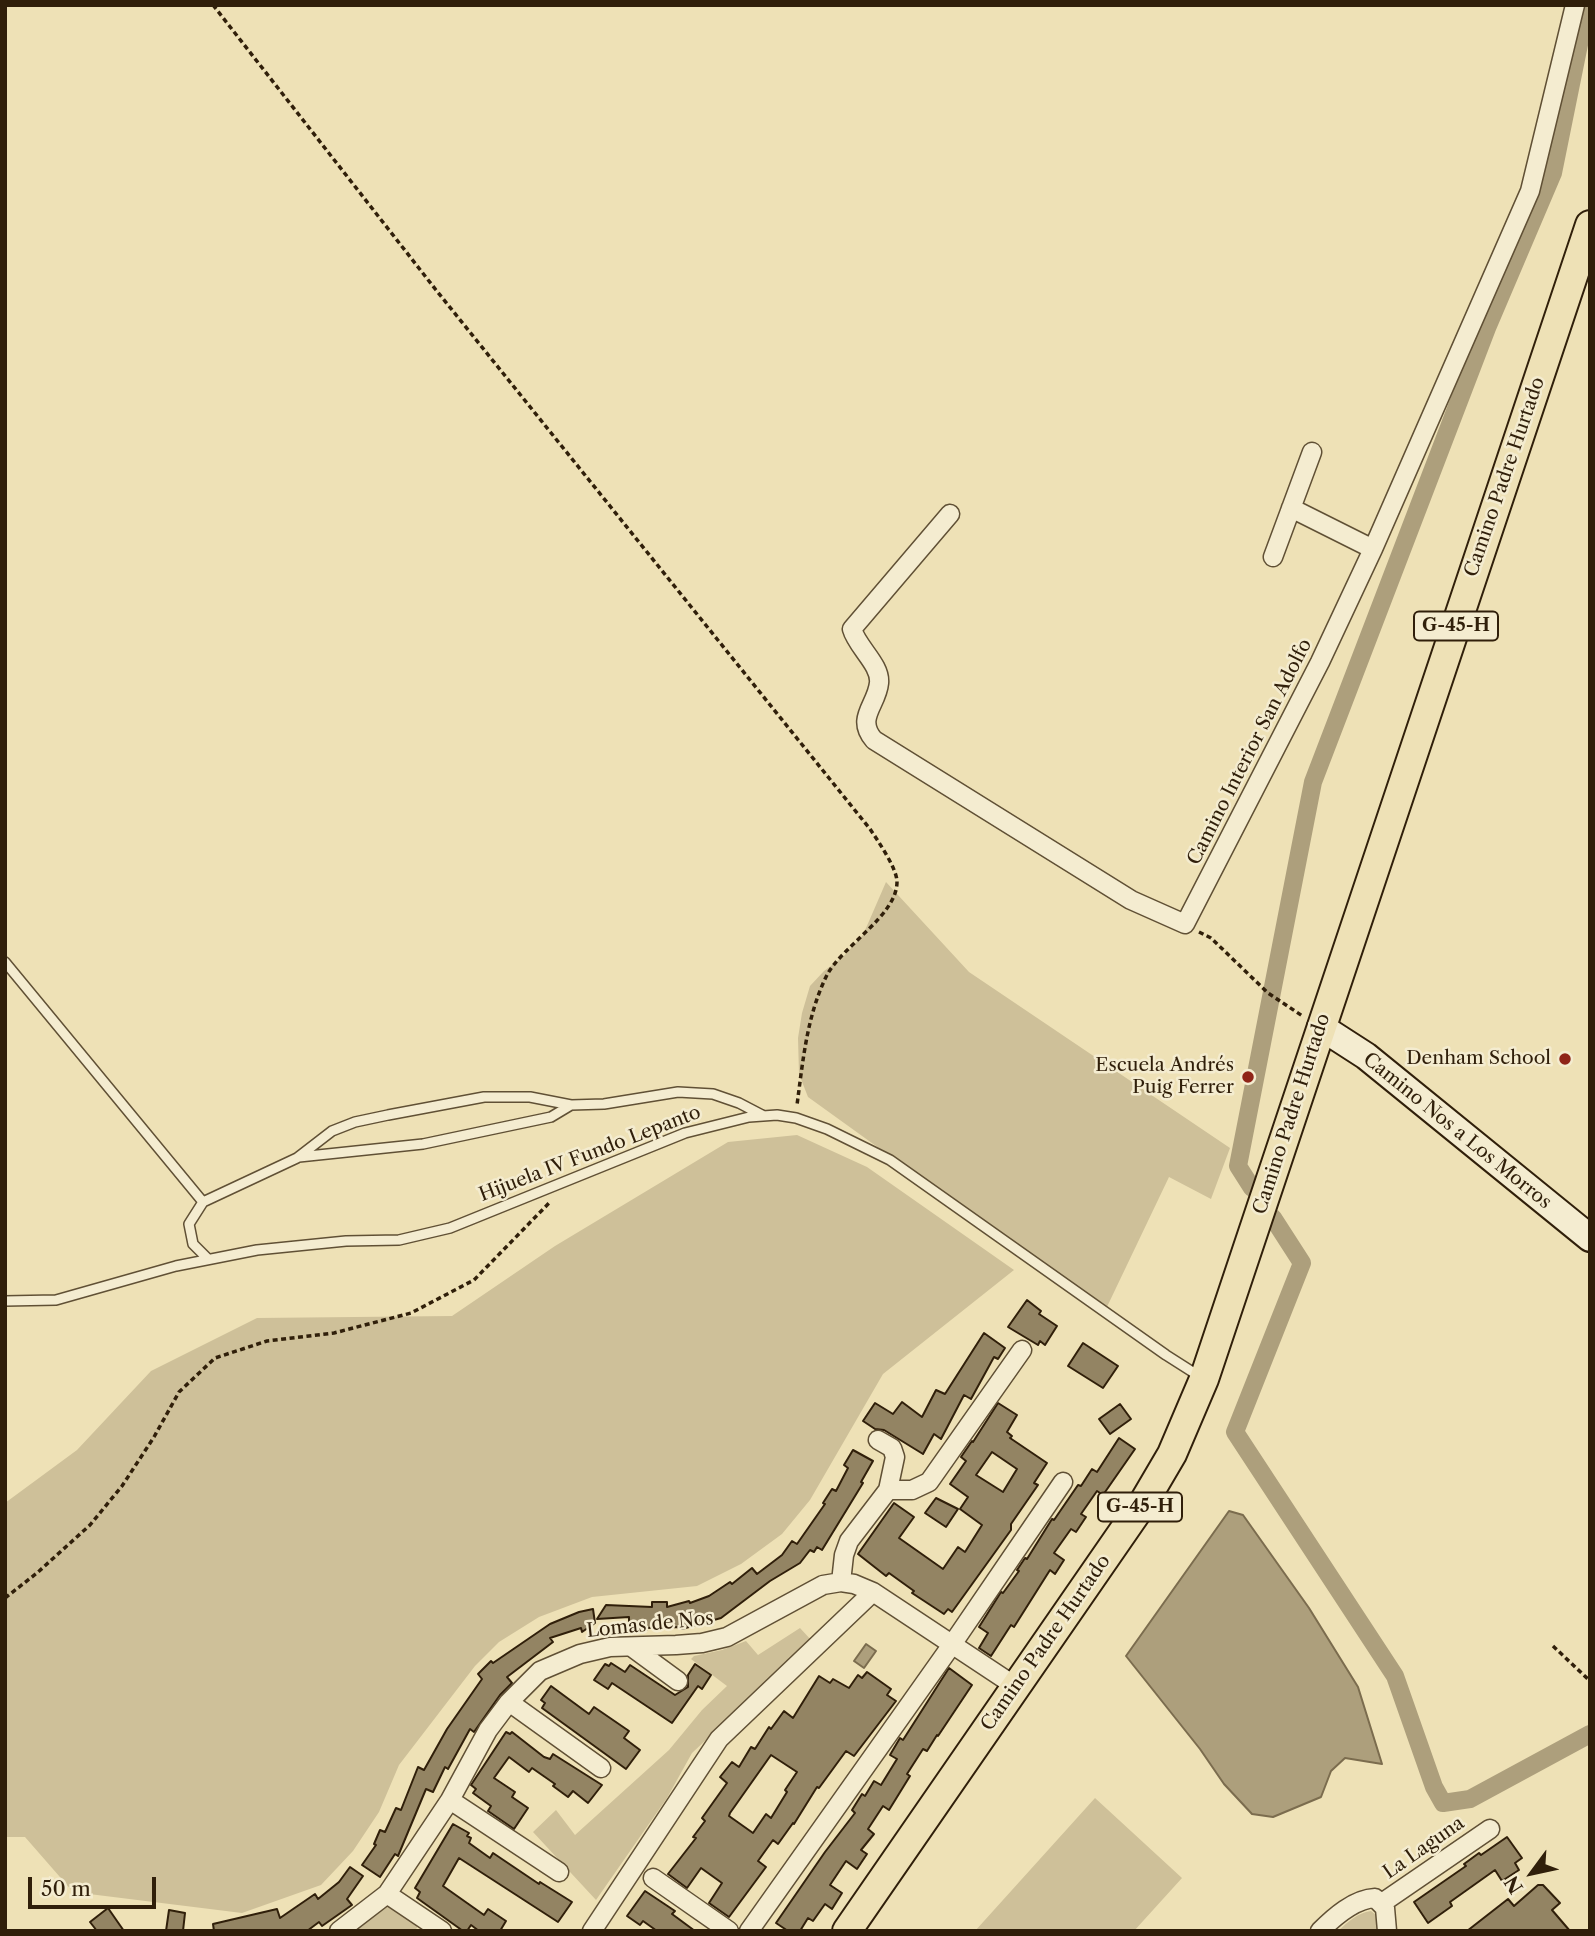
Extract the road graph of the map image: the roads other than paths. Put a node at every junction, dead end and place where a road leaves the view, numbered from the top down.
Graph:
1 (1575, 5) edge
2 (1590, 225) edge
3 (1312, 452) dead end
4 (1291, 508) junction
5 (950, 514) dead end
6 (1373, 549) junction
7 (1273, 557) dead end
8 (5, 962) edge
9 (1321, 1027) junction
10 (571, 1105) junction
11 (764, 1116) junction
12 (298, 1158) junction
13 (203, 1202) junction
14 (1590, 1238) edge
15 (208, 1259) junction
16 (5, 1301) edge
17 (1022, 1350) dead end
18 (1204, 1379) junction
19 (878, 1440) dead end
20 (1063, 1482) dead end
21 (888, 1490) junction
22 (841, 1582) junction
23 (873, 1592) junction
24 (951, 1646) junction
25 (633, 1648) junction
26 (678, 1681) dead end
27 (1015, 1686) junction
28 (509, 1702) junction
29 (601, 1768) dead end
30 (450, 1800) junction
31 (1490, 1829) dead end
32 (559, 1871) dead end
33 (653, 1878) dead end
34 (387, 1894) junction
35 (1382, 1903) junction
36 (340, 1931) edge
37 (442, 1931) edge
38 (592, 1931) edge
39 (729, 1931) edge
40 (749, 1931) edge
41 (847, 1931) edge
42 (1320, 1931) edge
43 (1388, 1931) edge

1 - 6 street, Camino Interior San Adolfo
2 - 9 main road, Camino Padre Hurtado / G-45-H
3 - 4 street
4 - 6 street
4 - 7 street
5 - 6 street, Camino Interior San Adolfo
8 - 13 lane
9 - 14 main road, Camino Nos a Los Morros
9 - 18 main road, Camino Padre Hurtado / G-45-H
10 - 11 lane
10 - 12 lane
10 - 12 lane
11 - 15 lane, Hijuela IV Fundo Lepanto
11 - 18 lane, Hijuela IV Fundo Lepanto
12 - 13 lane
13 - 15 lane
15 - 16 lane, Hijuela IV Fundo Lepanto
17 - 21 street
18 - 27 main road, Camino Padre Hurtado / G-45-H
19 - 21 street
20 - 24 street
21 - 22 street
22 - 23 street
22 - 25 street, Lomas de Nos
23 - 24 street
23 - 38 street
24 - 27 street
24 - 40 street
25 - 26 street
25 - 28 street, Lomas de Nos
27 - 41 main road, Camino Padre Hurtado / G-45-H
28 - 29 street
28 - 30 street, Lomas de Nos
30 - 32 street
30 - 34 street, Lomas de Nos
31 - 35 street, La Laguna
33 - 39 street
34 - 36 street, Lomas de Nos
34 - 37 street
35 - 42 street, La Laguna
35 - 43 street, La Laguna

